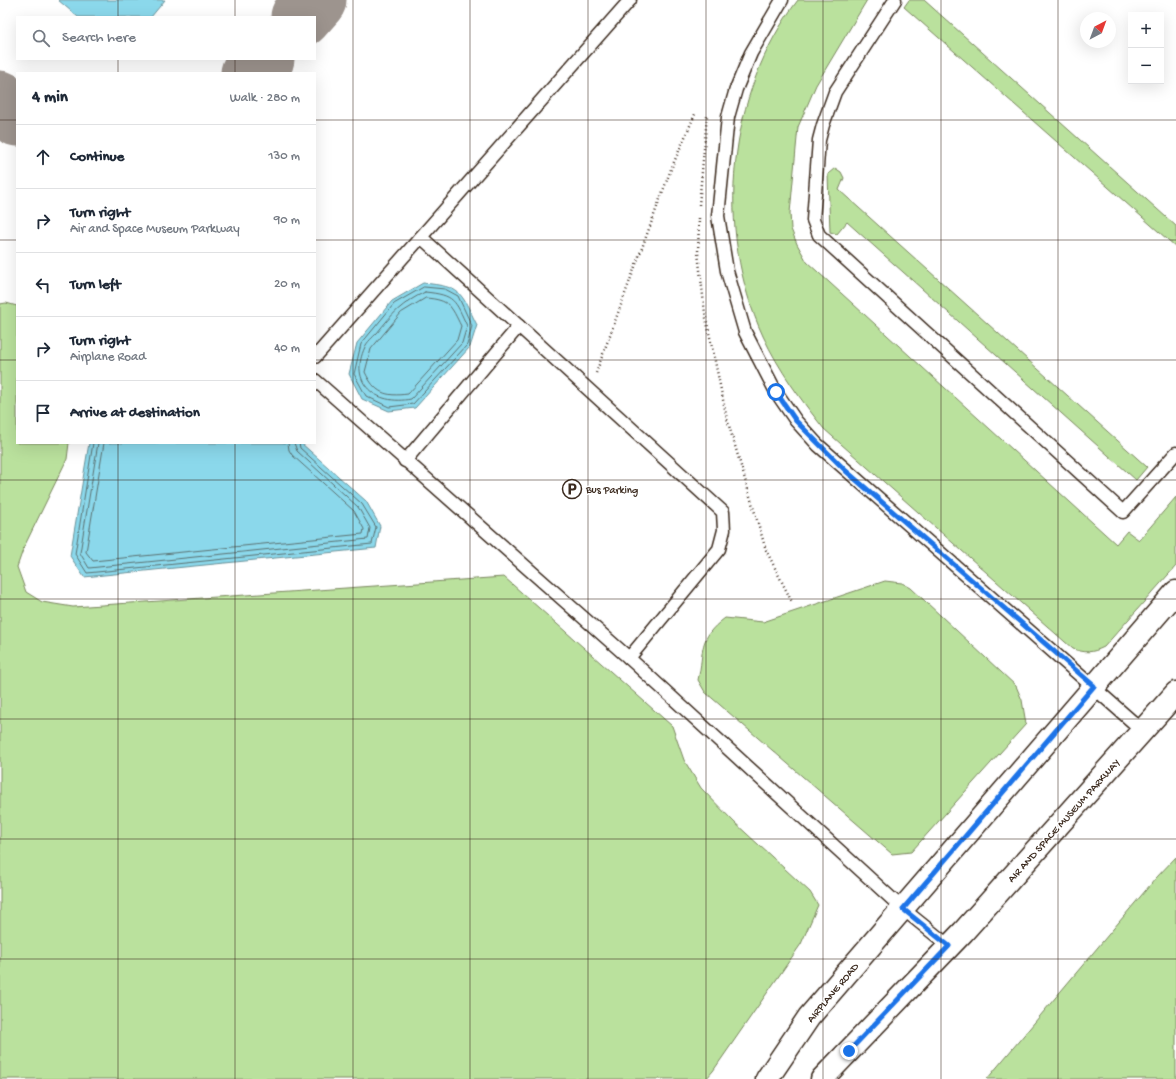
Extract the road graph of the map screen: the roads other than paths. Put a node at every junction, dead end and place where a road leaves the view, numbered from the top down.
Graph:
1 (630, 0) edge
2 (782, 0) edge
3 (895, 0) edge
4 (421, 237) junction
5 (518, 326) junction
6 (316, 356) edge
7 (316, 381) edge
8 (1176, 453) edge
9 (405, 461) junction
10 (1176, 592) edge
11 (629, 658) junction
12 (1094, 686) junction
13 (1176, 693) edge
14 (1143, 731) junction
15 (903, 909) junction
16 (949, 946) junction
17 (767, 1079) edge
18 (822, 1079) edge

1 - 4 lane
2 - 12 lane
3 - 8 lane
4 - 5 lane
4 - 6 lane
5 - 9 lane
5 - 11 lane
7 - 9 lane
9 - 11 lane
10 - 12 street
11 - 15 lane
12 - 14 lane
12 - 15 street
13 - 14 street, AIR AND SPACE MUSEUM PARKWAY
14 - 16 street, AIR AND SPACE MUSEUM PARKWAY
15 - 16 lane
15 - 17 street, AIRPLANE ROAD
16 - 18 street

